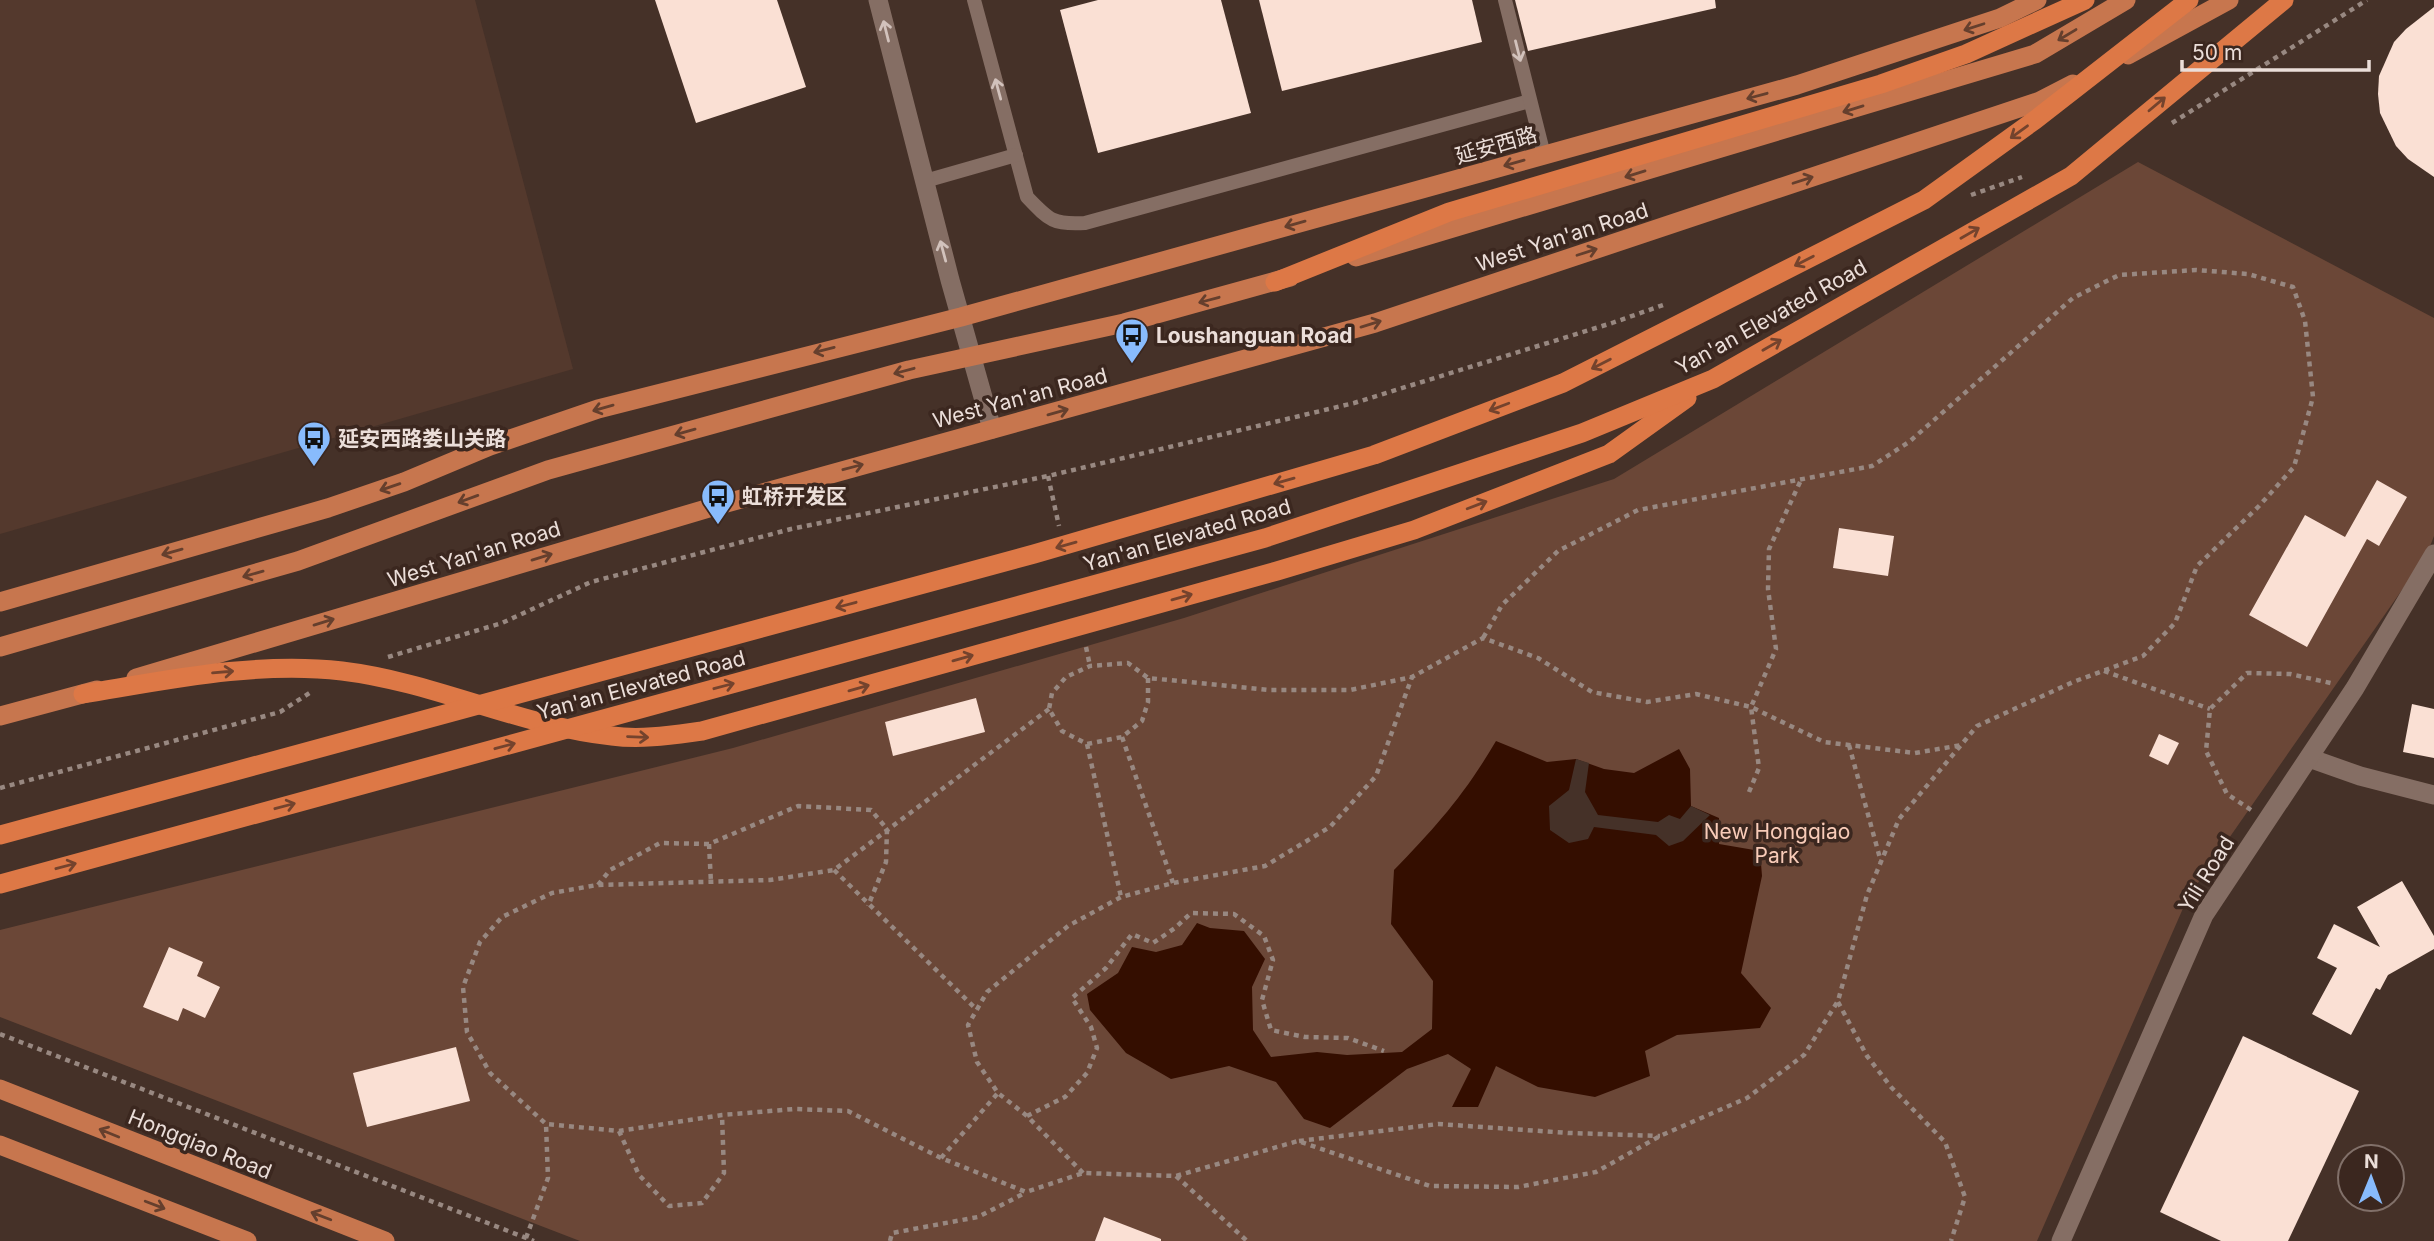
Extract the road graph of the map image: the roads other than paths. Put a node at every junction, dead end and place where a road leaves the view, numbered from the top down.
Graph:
1 (878, 0) edge
2 (974, 0) edge
3 (1505, 0) edge
4 (2037, 0) edge
5 (2085, 0) edge
6 (2126, 0) edge
7 (2189, 0) edge
8 (2230, 0) edge
9 (2284, 0) edge
10 (1531, 101) junction
11 (1016, 155) junction
12 (1544, 155) junction
13 (925, 181) junction
14 (1275, 282) junction
15 (961, 317) junction
16 (970, 355) junction
17 (1713, 379) junction
18 (992, 429) junction
19 (2434, 554) edge
20 (0, 602) edge
21 (0, 647) edge
22 (83, 694) junction
23 (0, 716) edge
24 (2309, 758) junction
25 (2434, 794) edge
26 (0, 835) edge
27 (0, 884) edge
28 (0, 1088) edge
29 (0, 1145) edge
30 (247, 1241) edge
31 (385, 1241) edge
32 (2061, 1241) edge

13 -> 1 street
11 -> 2 lane
3 -> 10 lane
4 -> 12 main road, 延安西路
5 - 14 highway
6 -> 14 main road, West Yan'an Road
7 -> 26 highway, Yan'an Elevated Road
18 -> 8 main road, West Yan'an Road
17 -> 9 highway, Yan'an Elevated Road
10 - 11 lane
10 - 12 lane
11 - 13 lane
12 -> 15 main road, 延安西路
15 -> 13 street
14 -> 16 main road, West Yan'an Road
15 - 16 street
15 -> 20 main road
16 - 18 street
16 -> 21 main road, West Yan'an Road
22 -> 17 highway
27 -> 17 highway, Yan'an Elevated Road
22 -> 18 main road, West Yan'an Road
19 - 24 street, Yili Road
22 - 23 main road, West Yan'an Road
24 - 25 street
24 - 32 street, Yili Road
31 -> 28 main road, Hongqiao Road
29 -> 30 main road

